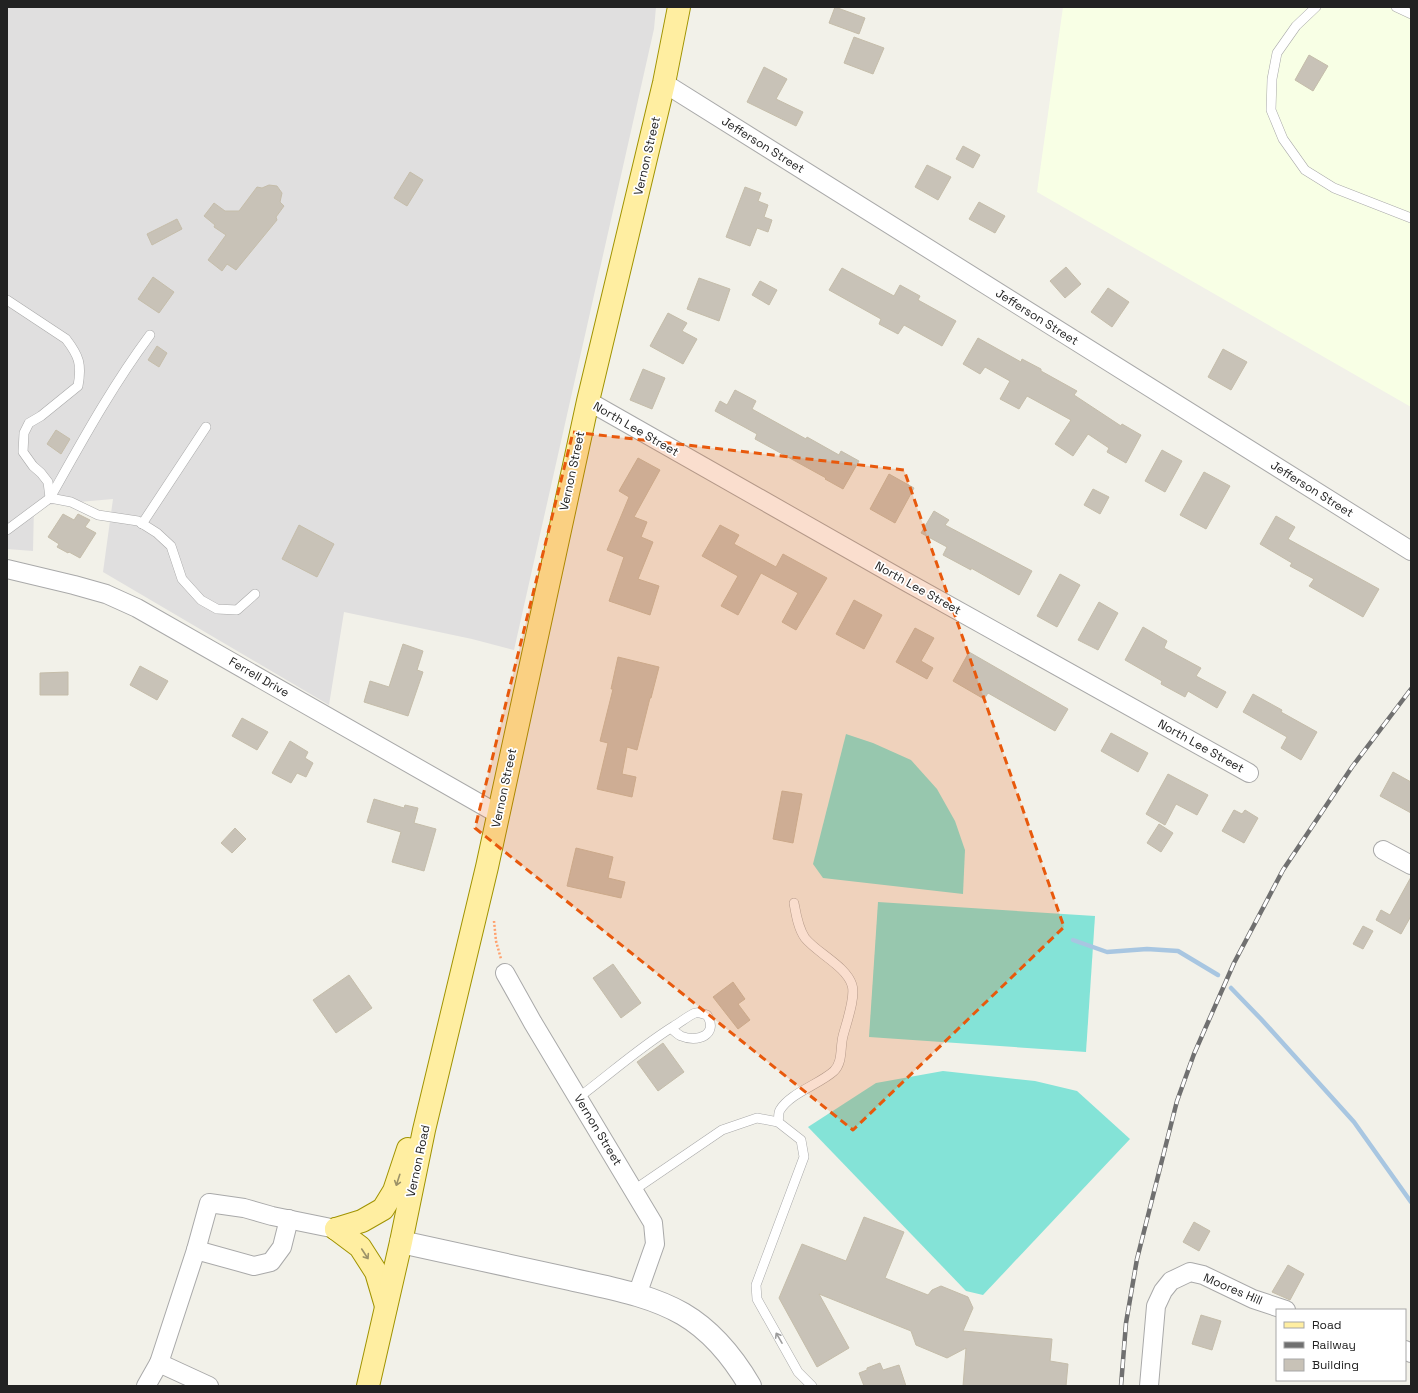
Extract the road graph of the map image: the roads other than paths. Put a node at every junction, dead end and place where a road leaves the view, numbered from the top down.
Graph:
1 (679, 7) edge
2 (1316, 7) edge
3 (1396, 7) edge
4 (1411, 14) edge
5 (664, 83) junction
6 (1411, 218) edge
7 (7, 300) edge
8 (150, 335) dead end
9 (588, 401) junction
10 (206, 427) dead end
11 (50, 498) junction
12 (142, 524) junction
13 (7, 530) edge
14 (1411, 551) edge
15 (7, 569) edge
16 (255, 594) dead end
17 (1249, 773) dead end
18 (498, 814) junction
19 (1383, 850) dead end
20 (1411, 865) edge
21 (794, 903) dead end
22 (471, 936) joint
23 (505, 973) road end
24 (671, 1028) dead end
25 (434, 1092) junction
26 (578, 1098) junction
27 (778, 1122) junction
28 (634, 1190) junction
29 (289, 1219) junction
30 (336, 1229) junction
31 (402, 1242) junction
32 (196, 1250) junction
33 (637, 1295) junction
34 (386, 1308) junction
35 (1283, 1309) edge
36 (158, 1363) junction
37 (146, 1386) edge
38 (209, 1386) edge
39 (368, 1386) edge
40 (750, 1386) edge
41 (812, 1386) edge
42 (1149, 1386) edge

1 - 5 main road, Vernon Street
2 - 6 lane
3 - 4 lane
5 - 9 main road, Vernon Street
5 - 14 street, Jefferson Street
7 - 11 lane
8 - 11 lane
9 - 17 street, North Lee Street
9 - 18 main road, Vernon Street
10 - 12 lane
11 - 12 lane
11 - 13 lane
12 - 16 lane
15 - 18 street, Ferrell Drive
18 - 22 main road, Vernon Street
19 - 20 street
21 - 27 lane
22 - 25 main road, Vernon Road
23 - 26 street, Vernon Street
24 - 26 lane
25 -> 30 main road
25 - 31 main road, Vernon Road
26 - 28 street, Vernon Street
27 - 28 lane
41 -> 27 lane
28 - 33 street, Vernon Street
29 - 30 street
29 - 32 street
29 - 32 street
30 -> 34 main road
31 - 33 street
31 - 34 main road, Vernon Road
32 - 36 street
33 - 40 street
34 - 39 main road, Vernon Road
35 - 42 street, Moores Hill
36 - 37 street
36 - 38 street

